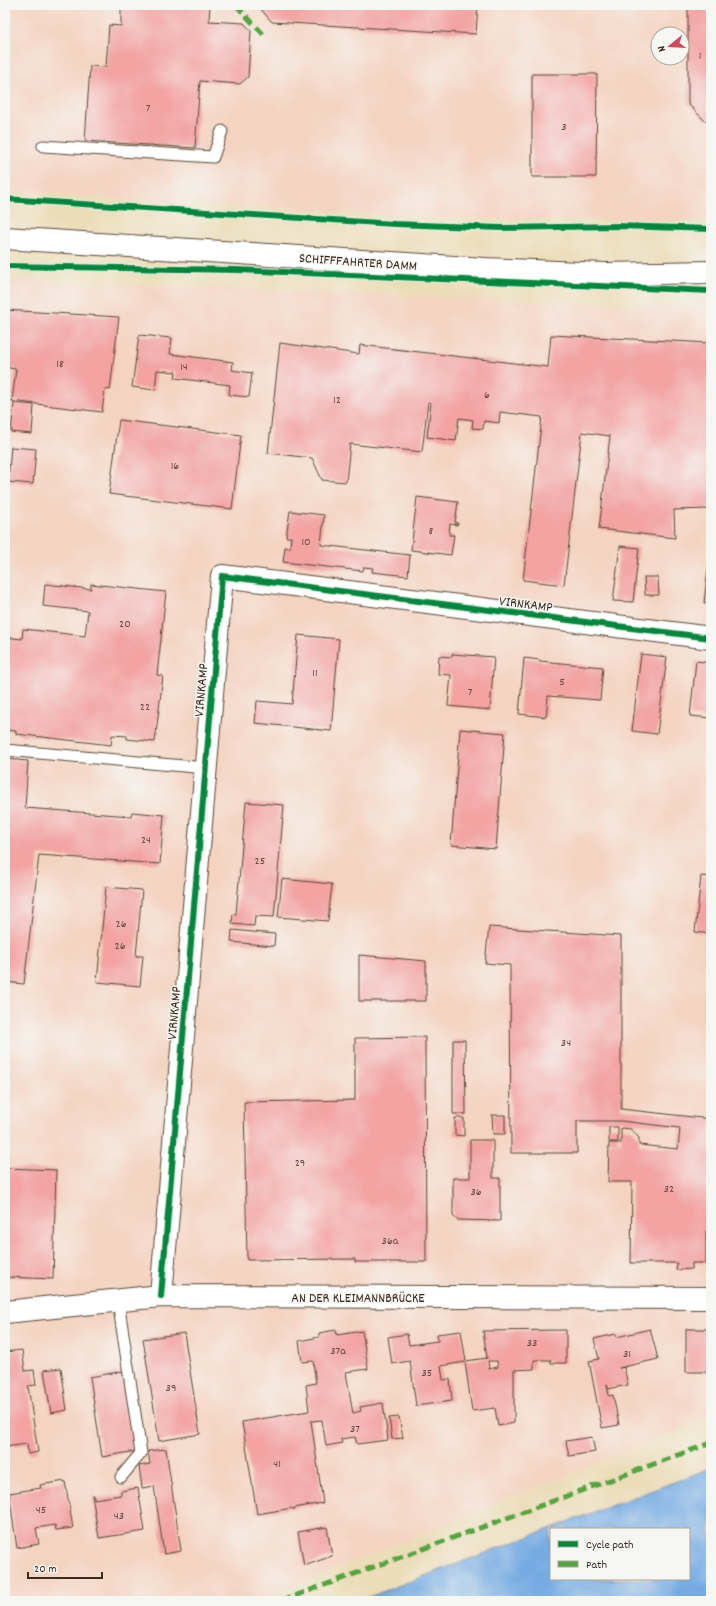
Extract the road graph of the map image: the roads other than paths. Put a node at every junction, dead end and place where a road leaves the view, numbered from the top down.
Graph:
1 (222, 131) dead end
2 (43, 146) dead end
3 (5, 238) edge
4 (711, 272) edge
5 (711, 638) edge
6 (5, 750) edge
7 (206, 768) junction
8 (161, 1296) junction
9 (711, 1298) edge
10 (118, 1301) junction
11 (5, 1312) edge
12 (121, 1477) dead end

1 - 2 lane
3 - 4 street, SCHIFFFAHRTER DAMM
5 - 7 street, VIRNKAMP
6 - 7 lane
7 - 8 street, VIRNKAMP
8 - 9 street, AN DER KLEIMANNBRÜCKE
8 - 10 street, AN DER KLEIMANNBRÜCKE
10 - 11 street, AN DER KLEIMANNBRÜCKE
10 - 12 lane

